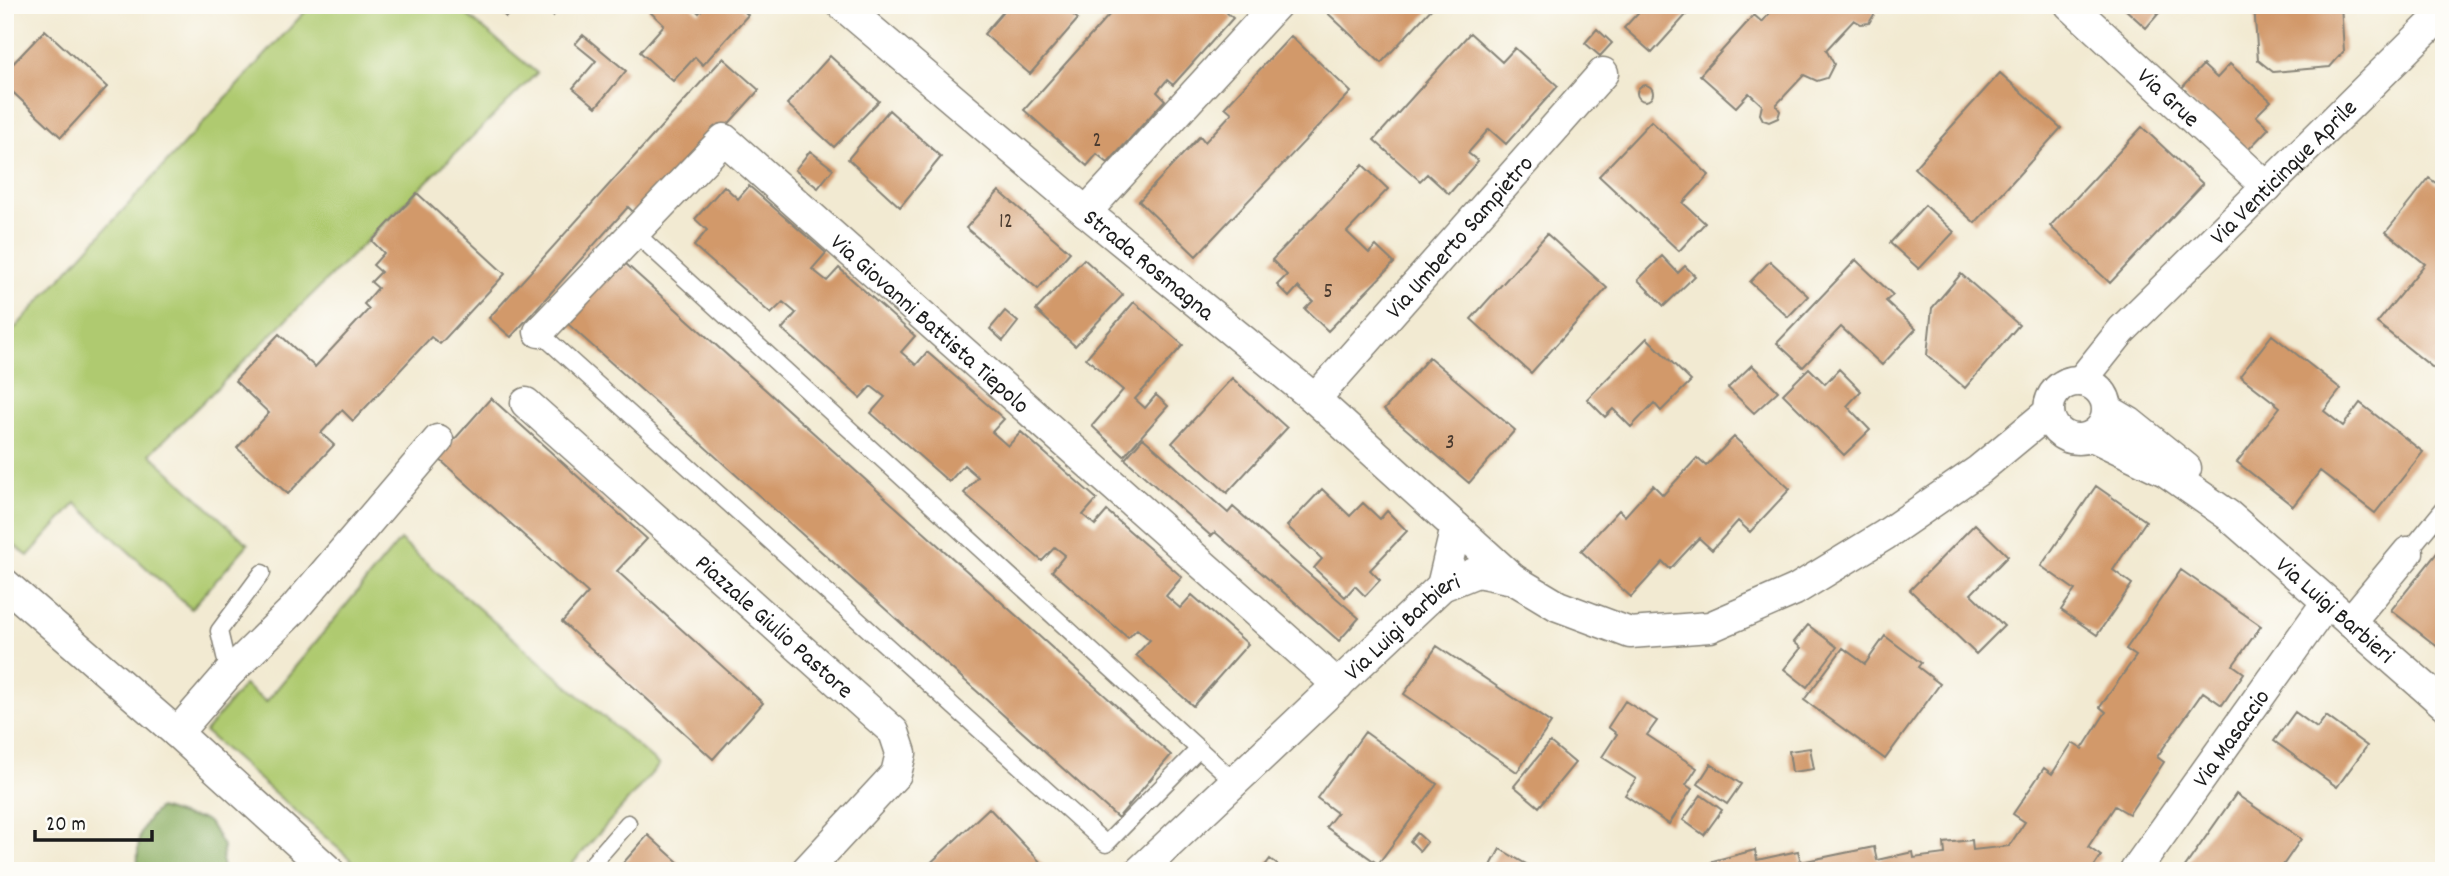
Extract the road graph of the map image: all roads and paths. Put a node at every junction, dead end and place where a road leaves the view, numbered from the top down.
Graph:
1 (842, 5) edge
2 (1276, 5) edge
3 (2070, 5) edge
4 (2444, 12) edge
5 (1604, 73) dead end
6 (2267, 187) junction
7 (1086, 212) junction
8 (634, 232) junction
9 (539, 332) joint
10 (2097, 394) junction
11 (1315, 400) junction
12 (526, 403) dead end
13 (2049, 412) junction
14 (2080, 437) junction
15 (438, 440) dead end
16 (1979, 470) junction
17 (2444, 509) edge
18 (2228, 515) junction
19 (1456, 527) junction
20 (2408, 552) joint
21 (262, 573) dead end
22 (1513, 579) junction
23 (5, 584) edge
24 (1442, 586) junction
25 (2327, 602) junction
26 (2350, 622) junction
27 (229, 673) junction
28 (1338, 685) junction
29 (2444, 704) edge
30 (177, 733) junction
31 (1199, 750) junction
32 (1235, 782) junction
33 (628, 823) dead end
34 (329, 871) edge
35 (586, 871) edge
36 (806, 871) edge
37 (1140, 871) edge
38 (2135, 871) edge

1 - 7 street, Strada Rosmagna
2 - 7 street
3 - 6 street, Via Grue
4 - 6 street, Via Venticinque Aprile
5 - 11 street, Via Umberto Sampietro
6 - 10 street, Via Venticinque Aprile
7 - 11 street, Strada Rosmagna
8 - 9 street, Via Giovanni Battista Tiepolo
8 - 28 street, Via Giovanni Battista Tiepolo
8 - 31 lane
9 - 31 lane
10 - 13 street
10 - 14 street
10 - 18 street, Via Luigi Barbieri
11 - 19 street, Strada Rosmagna
12 - 36 street, Piazzale Giulio Pastore
13 - 14 street
13 - 16 street, Via Luigi Barbieri
14 - 16 street, Via Luigi Barbieri
14 - 18 street, Via Luigi Barbieri
15 - 27 street
16 - 22 street, Via Luigi Barbieri
17 - 20 lane
18 - 25 street, Via Luigi Barbieri
19 - 22 street, Strada Rosmagna
19 - 24 street
20 - 26 street
21 - 27 lane
22 - 24 street, Via Luigi Barbieri
23 - 30 street
24 - 28 street, Via Luigi Barbieri
25 - 26 street, Via Luigi Barbieri
25 - 38 street, Via Masaccio
26 - 29 street, Via Luigi Barbieri
27 - 30 street
28 - 32 street, Via Luigi Barbieri
30 - 34 street
31 - 32 lane
32 - 37 street, Via Luigi Barbieri
33 - 35 lane

